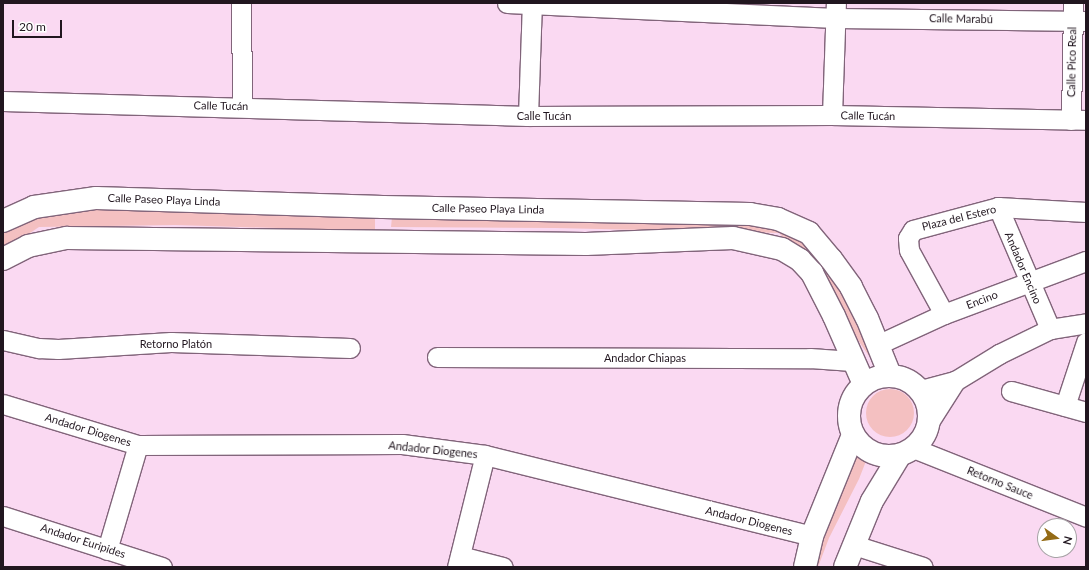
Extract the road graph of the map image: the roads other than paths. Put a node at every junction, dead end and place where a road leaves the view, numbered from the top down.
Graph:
1 (241, 3) edge
2 (507, 3) edge
3 (532, 4) junction
4 (653, 6) edge
5 (836, 11) edge
6 (1077, 15) edge
7 (3, 101) edge
8 (242, 106) junction
9 (832, 115) junction
10 (528, 116) junction
11 (1078, 120) edge
12 (383, 207) junction
13 (998, 208) junction
14 (1086, 212) edge
15 (3, 221) edge
16 (382, 242) junction
17 (3, 259) edge
18 (1086, 261) edge
19 (1028, 283) junction
20 (944, 314) junction
21 (1082, 327) edge
22 (1050, 329) junction
23 (3, 340) edge
24 (1086, 342) edge
25 (879, 344) junction
26 (350, 348) dead end
27 (437, 357) dead end
28 (852, 361) junction
29 (890, 375) junction
30 (955, 381) junction
31 (864, 384) junction
32 (920, 390) junction
33 (1011, 391) dead end
34 (3, 404) edge
35 (1065, 406) junction
36 (1086, 412) edge
37 (929, 422) junction
38 (853, 435) junction
39 (138, 444) junction
40 (907, 452) junction
41 (485, 455) junction
42 (3, 516) edge
43 (1086, 517) edge
44 (812, 536) junction
45 (854, 545) junction
46 (107, 550) junction
47 (458, 561) edge
48 (162, 567) edge
49 (503, 567) edge
50 (805, 567) edge
51 (845, 567) edge
52 (923, 567) edge

1 - 8 street
2 - 3 street, Calle Marabú
3 - 4 street, Calle Marabú
3 - 10 street
4 - 5 street, Calle Marabú
5 - 6 street, Calle Marabú
5 - 9 street
6 - 11 street, Calle Pico Real
7 - 8 street, Calle Tucán
8 - 10 street, Calle Tucán
9 - 10 street, Calle Tucán
9 - 11 street, Calle Tucán
12 - 15 street, Calle Paseo Playa Linda
12 - 16 street
12 - 25 street, Calle Paseo Playa Linda
13 - 14 street, Plaza del Estero
13 - 19 street, Andador Encino
13 - 20 street, Plaza del Estero
16 - 17 street
16 - 28 street
18 - 19 street, Encino
19 - 20 street, Encino
19 - 22 street, Andador Encino
20 - 25 street, Encino
21 - 22 street
22 - 30 street
23 - 26 street, Retorno Platón
24 - 35 street
25 - 29 street, Calle Paseo Playa Linda
27 - 28 street, Andador Chiapas
28 - 31 street
29 - 31 street
29 - 32 street
30 - 32 street
30 - 37 street
31 - 38 street
32 - 37 street
33 - 35 street
34 - 39 street, Andador Diogenes
35 - 36 street
37 - 40 street
38 - 40 street
38 - 44 street
39 - 41 street, Andador Diogenes
39 - 46 street
40 - 43 street, Retorno Sauce
40 - 45 street
41 - 44 street, Andador Diogenes
41 - 47 street
42 - 46 street, Andador Euripides
44 - 50 street
45 - 51 street
45 - 52 street
46 - 48 street, Andador Euripides
47 - 49 street

